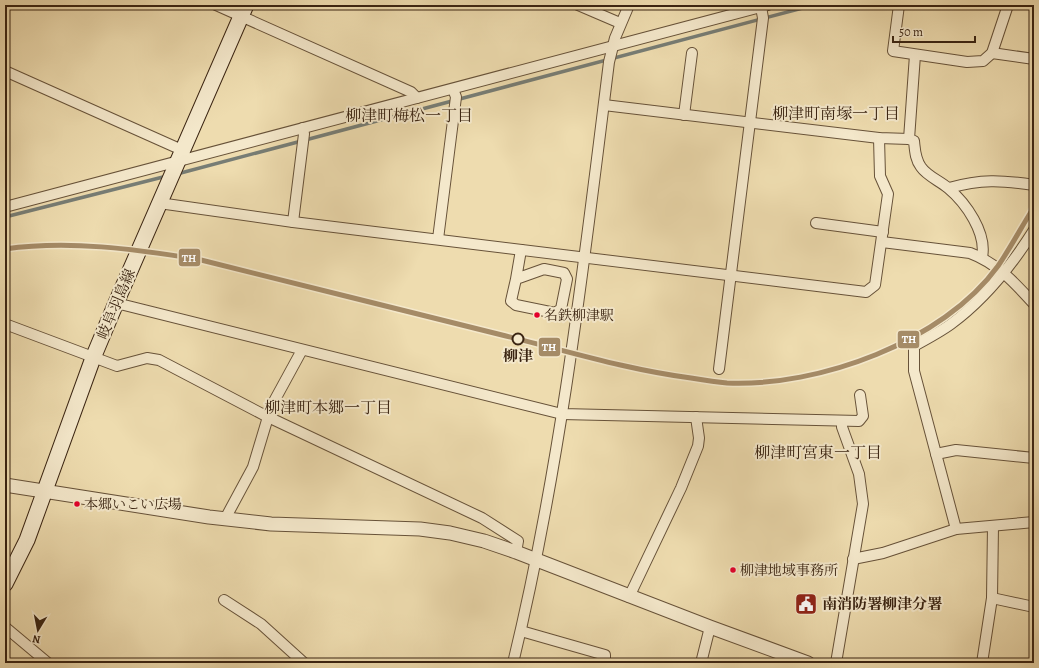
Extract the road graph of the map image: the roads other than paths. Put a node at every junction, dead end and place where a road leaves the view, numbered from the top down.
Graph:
1 (216, 5) edge
2 (578, 5) edge
3 (628, 5) edge
4 (899, 5) edge
5 (1008, 5) edge
6 (765, 6) edge
7 (243, 11) edge
8 (620, 23) junction
9 (612, 48) junction
10 (692, 53) dead end
11 (992, 53) junction
12 (915, 55) junction
13 (1034, 59) edge
14 (5, 71) edge
15 (454, 89) junction
16 (417, 98) junction
17 (604, 105) junction
18 (684, 114) junction
19 (750, 123) junction
20 (303, 128) junction
21 (879, 138) junction
22 (909, 139) junction
23 (180, 155) junction
24 (1034, 185) edge
25 (948, 188) junction
26 (159, 203) junction
27 (5, 207) edge
28 (293, 222) junction
29 (816, 223) dead end
30 (1034, 230) edge
31 (882, 237) junction
32 (438, 239) junction
33 (521, 250) junction
34 (982, 257) junction
35 (585, 258) junction
36 (1005, 272) junction
37 (731, 277) junction
38 (516, 279) junction
39 (116, 303) junction
40 (1034, 304) edge
41 (5, 324) edge
42 (302, 350) junction
43 (94, 358) junction
44 (719, 369) dead end
45 (860, 395) dead end
46 (562, 414) junction
47 (267, 416) junction
48 (696, 417) junction
49 (842, 421) junction
50 (936, 454) junction
51 (1034, 458) edge
52 (5, 485) edge
53 (46, 491) junction
54 (225, 519) junction
55 (1034, 522) edge
56 (993, 526) junction
57 (956, 528) junction
58 (516, 552) junction
59 (853, 559) junction
60 (537, 561) junction
61 (5, 584) edge
62 (629, 597) junction
63 (992, 598) junction
64 (224, 600) dead end
65 (1034, 607) edge
66 (5, 627) edge
67 (710, 627) junction
68 (521, 631) junction
69 (48, 663) edge
70 (304, 663) edge
71 (513, 663) edge
72 (604, 663) edge
73 (701, 663) edge
74 (808, 663) edge
75 (836, 663) edge
76 (982, 663) edge

1 - 7 street
2 - 8 street
3 - 8 street
4 - 12 street
5 - 11 street
6 - 9 street
6 - 19 street
7 - 16 street
7 - 23 main road, 岐阜羽島線
8 - 9 street
9 - 15 street
9 - 17 street
10 - 18 street
11 - 12 street
11 - 13 street
12 - 22 street
14 - 23 street
15 - 16 street
15 - 32 street
16 - 20 street
17 - 18 street
17 - 35 street
18 - 19 street
19 - 21 street
19 - 37 street
20 - 23 street
20 - 28 street
21 - 22 street
21 - 31 street
22 - 25 street
23 - 26 main road, 岐阜羽島線
23 - 27 street
24 - 25 street
25 - 34 street
26 - 28 street
26 - 39 main road, 岐阜羽島線
28 - 32 street
29 - 31 street
30 - 36 street
31 - 34 street
31 - 37 street
32 - 33 street
33 - 35 street
33 - 38 street
34 - 36 street
35 - 37 street
35 - 46 street
36 - 40 street
36 - 50 street
37 - 44 street
38 - 38 street
39 - 42 street
39 - 43 main road, 岐阜羽島線
41 - 43 street
42 - 46 street
42 - 47 street
43 - 47 street
43 - 53 main road, 岐阜羽島線
45 - 49 street
46 - 48 street
46 - 60 street
47 - 54 street
47 - 58 street
48 - 49 street
48 - 62 street
49 - 59 street
50 - 51 street
50 - 57 street
52 - 53 street
53 - 54 street
53 - 61 main road, 岐阜羽島線
54 - 58 street
55 - 56 street
56 - 57 street
56 - 63 street
57 - 59 street
58 - 60 street
59 - 75 street
60 - 62 street
60 - 68 street
62 - 67 street
63 - 65 street
63 - 76 street
64 - 70 street
66 - 69 street
67 - 73 street
67 - 74 street
68 - 71 street
68 - 72 street

